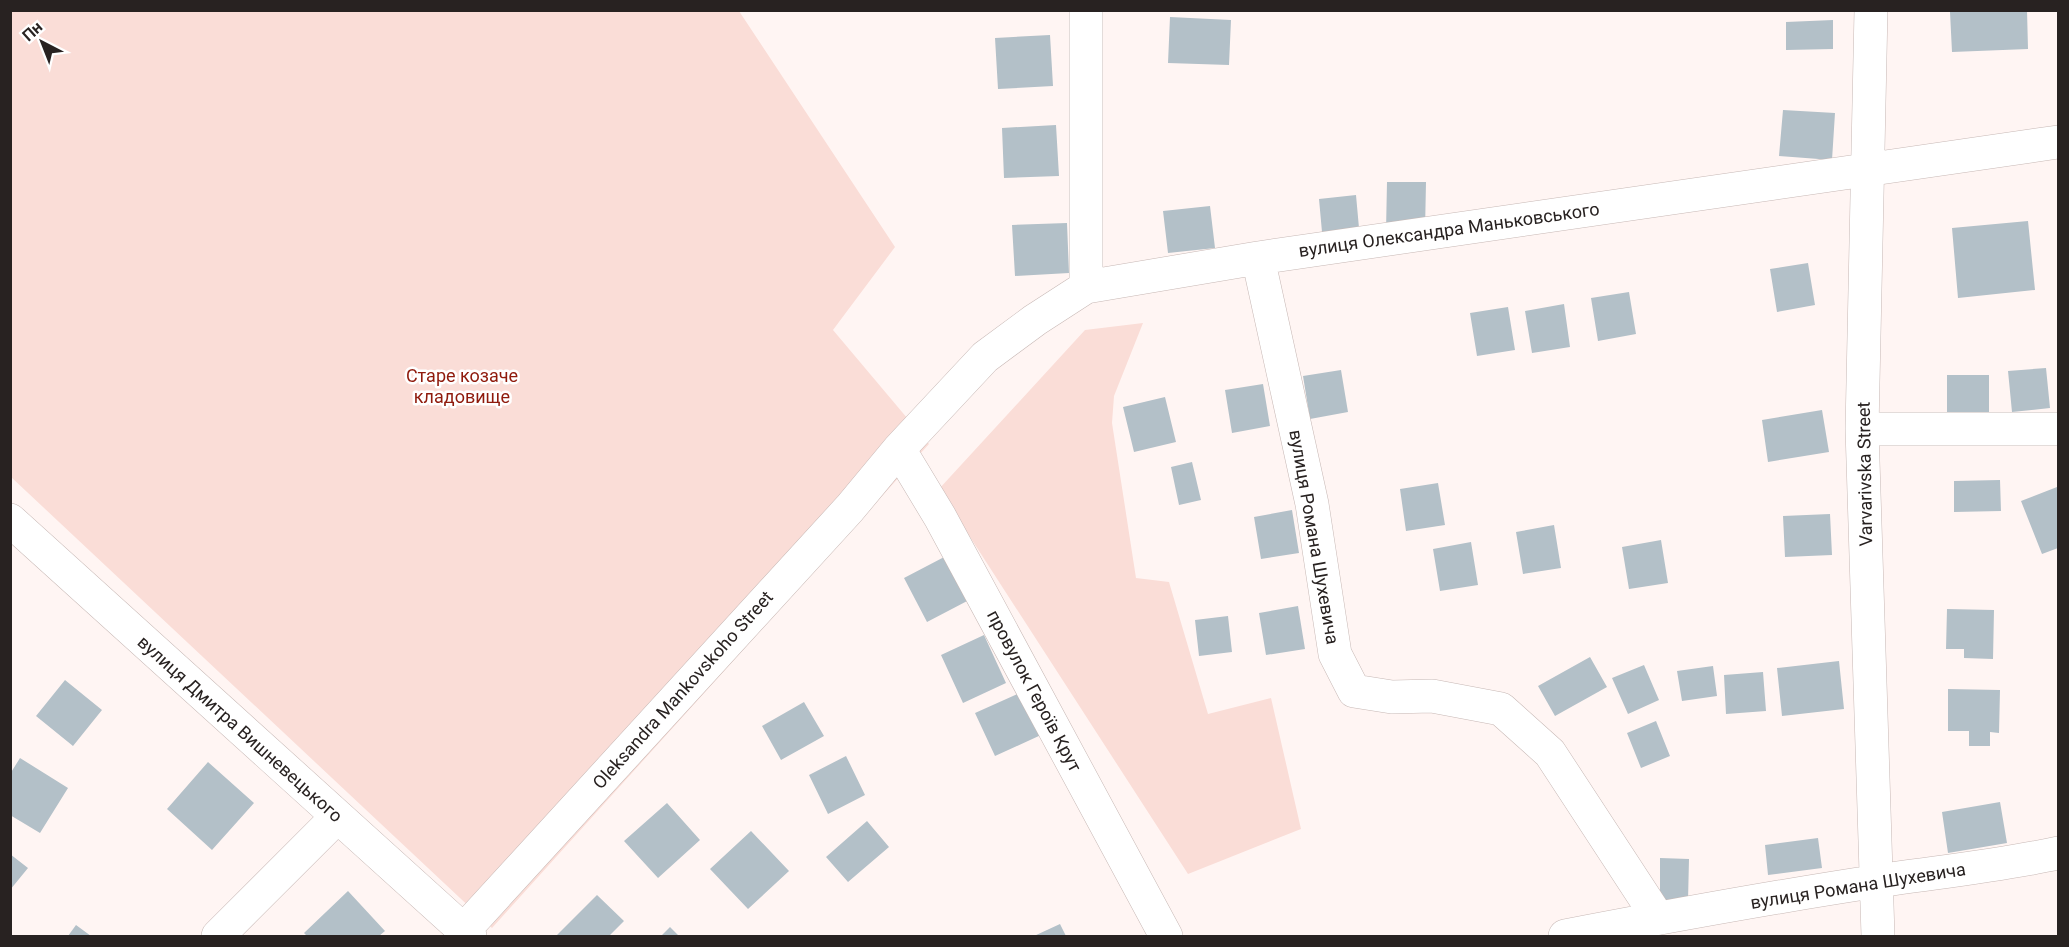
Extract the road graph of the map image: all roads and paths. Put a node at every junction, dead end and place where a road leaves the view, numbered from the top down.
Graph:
1 (1086, 10) edge
2 (1871, 10) edge
3 (2058, 142) edge
4 (1868, 169) junction
5 (1258, 258) junction
6 (1086, 287) junction
7 (1862, 429) junction
8 (2058, 429) edge
9 (899, 448) junction
10 (15, 536) edge
11 (337, 817) junction
12 (2058, 853) edge
13 (1877, 881) junction
14 (1658, 918) junction
15 (467, 933) edge
16 (218, 936) edge
17 (1166, 936) edge
18 (1565, 936) edge
19 (1878, 936) edge

1 - 6 street
2 - 4 street, Varvarivska Street
3 - 4 street, вулиця Олександра Маньковського
4 - 5 street, вулиця Олександра Маньковського
4 - 7 street, Varvarivska Street
5 - 6 street, вулиця Олександра Маньковського
5 - 14 street, вулиця Романа Шухевича
6 - 9 street, вулиця Олександра Маньковського
7 - 8 street
7 - 13 street, Varvarivska Street
9 - 15 street, Oleksandra Mankovskoho Street
9 - 17 street, провулок Героїв Крут
10 - 11 street, вулиця Дмитра Вишневецького
11 - 15 street, вулиця Дмитра Вишневецького
11 - 16 street
12 - 13 street, вулиця Романа Шухевича
13 - 14 street, вулиця Романа Шухевича
13 - 19 street, Varvarivska Street
14 - 18 street, вулиця Романа Шухевича

